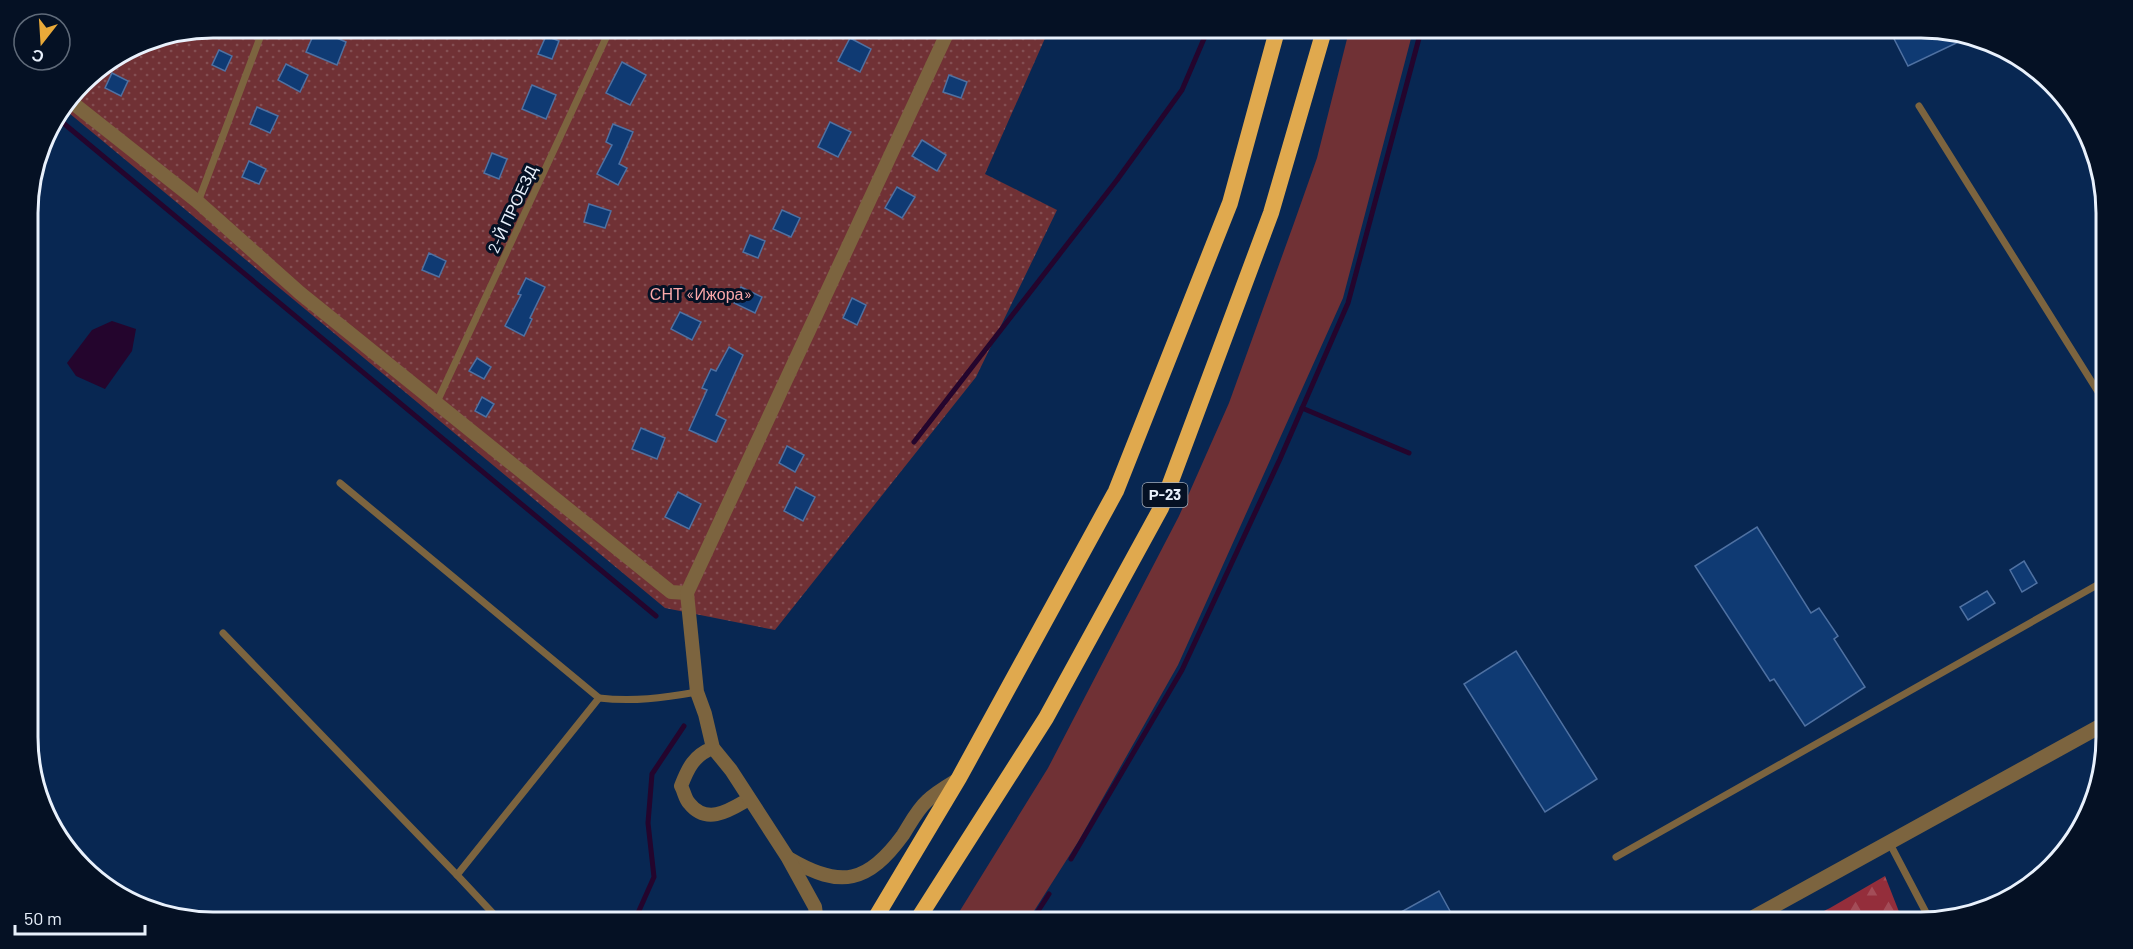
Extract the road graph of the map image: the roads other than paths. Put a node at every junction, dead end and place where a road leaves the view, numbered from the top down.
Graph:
1 (1275, 37) edge
2 (1322, 37) edge
3 (260, 38) edge
4 (606, 38) edge
5 (945, 38) edge
6 (75, 105) edge
7 (1919, 106) dead end
8 (198, 202) junction
9 (2096, 389) edge
10 (437, 402) junction
11 (340, 483) dead end
12 (2096, 586) edge
13 (687, 593) junction
14 (223, 633) dead end
15 (696, 692) junction
16 (599, 698) junction
17 (2096, 728) edge
18 (713, 748) junction
19 (959, 778) junction
20 (749, 800) junction
21 (1889, 842) junction
22 (1616, 857) dead end
23 (788, 858) junction
24 (457, 875) junction
25 (1765, 911) edge
26 (1925, 911) edge
27 (491, 912) edge
28 (816, 912) edge
29 (879, 912) edge
30 (923, 912) edge

1 - 19 highway, Р-23
2 - 30 highway, Р-23
3 - 8 lane
4 - 10 lane, 2-Й ПРОЕЗД
5 - 13 street
6 - 8 street
7 - 9 lane
8 - 10 street
10 - 13 street
11 - 16 lane
12 - 22 lane
13 - 15 street
14 - 24 lane
15 - 16 lane
15 - 18 street
16 - 24 lane
17 - 21 street
18 - 20 street
18 - 20 street
19 - 23 street
19 - 29 highway, Р-23
20 - 23 street
21 - 25 street
21 - 26 lane
23 - 28 street
24 - 27 lane

